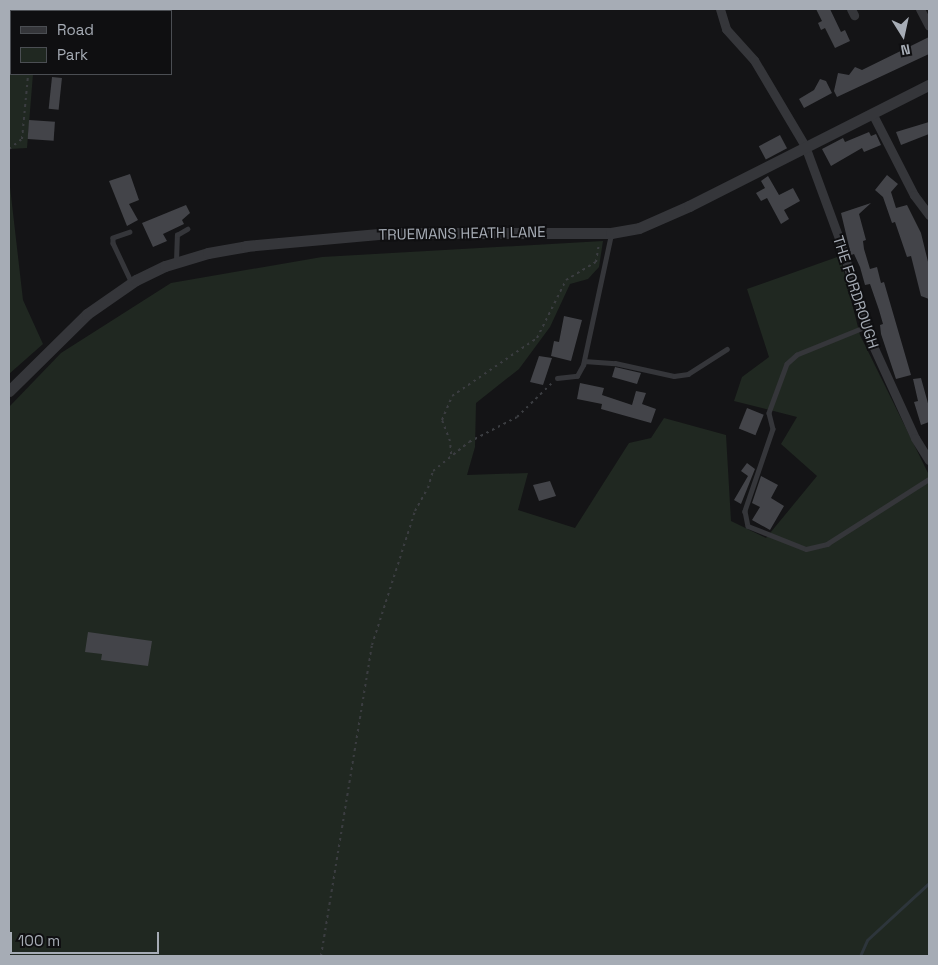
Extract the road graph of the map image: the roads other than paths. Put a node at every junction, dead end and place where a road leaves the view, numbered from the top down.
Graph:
1 (720, 9) edge
2 (920, 9) edge
3 (929, 26) edge
4 (929, 85) edge
5 (872, 113) junction
6 (805, 146) junction
7 (929, 215) edge
8 (186, 229) dead end
9 (130, 232) dead end
10 (612, 233) junction
11 (176, 263) junction
12 (132, 282) junction
13 (866, 328) junction
14 (727, 349) dead end
15 (584, 361) junction
16 (556, 378) road end
17 (9, 391) edge
18 (929, 460) edge
19 (929, 479) edge

1 - 6 street, THE FORDROUGH
2 - 3 street
4 - 5 street, TRUEMANS HEATH LANE
5 - 6 street, TRUEMANS HEATH LANE
5 - 7 street
6 - 10 street, TRUEMANS HEATH LANE
6 - 13 street, THE FORDROUGH
8 - 11 lane
9 - 12 lane
10 - 11 street, TRUEMANS HEATH LANE
10 - 15 lane
11 - 12 street, TRUEMANS HEATH LANE
12 - 17 street, TRUEMANS HEATH LANE
13 - 18 street, THE FORDROUGH
13 - 19 lane
14 - 15 lane
15 - 16 lane

